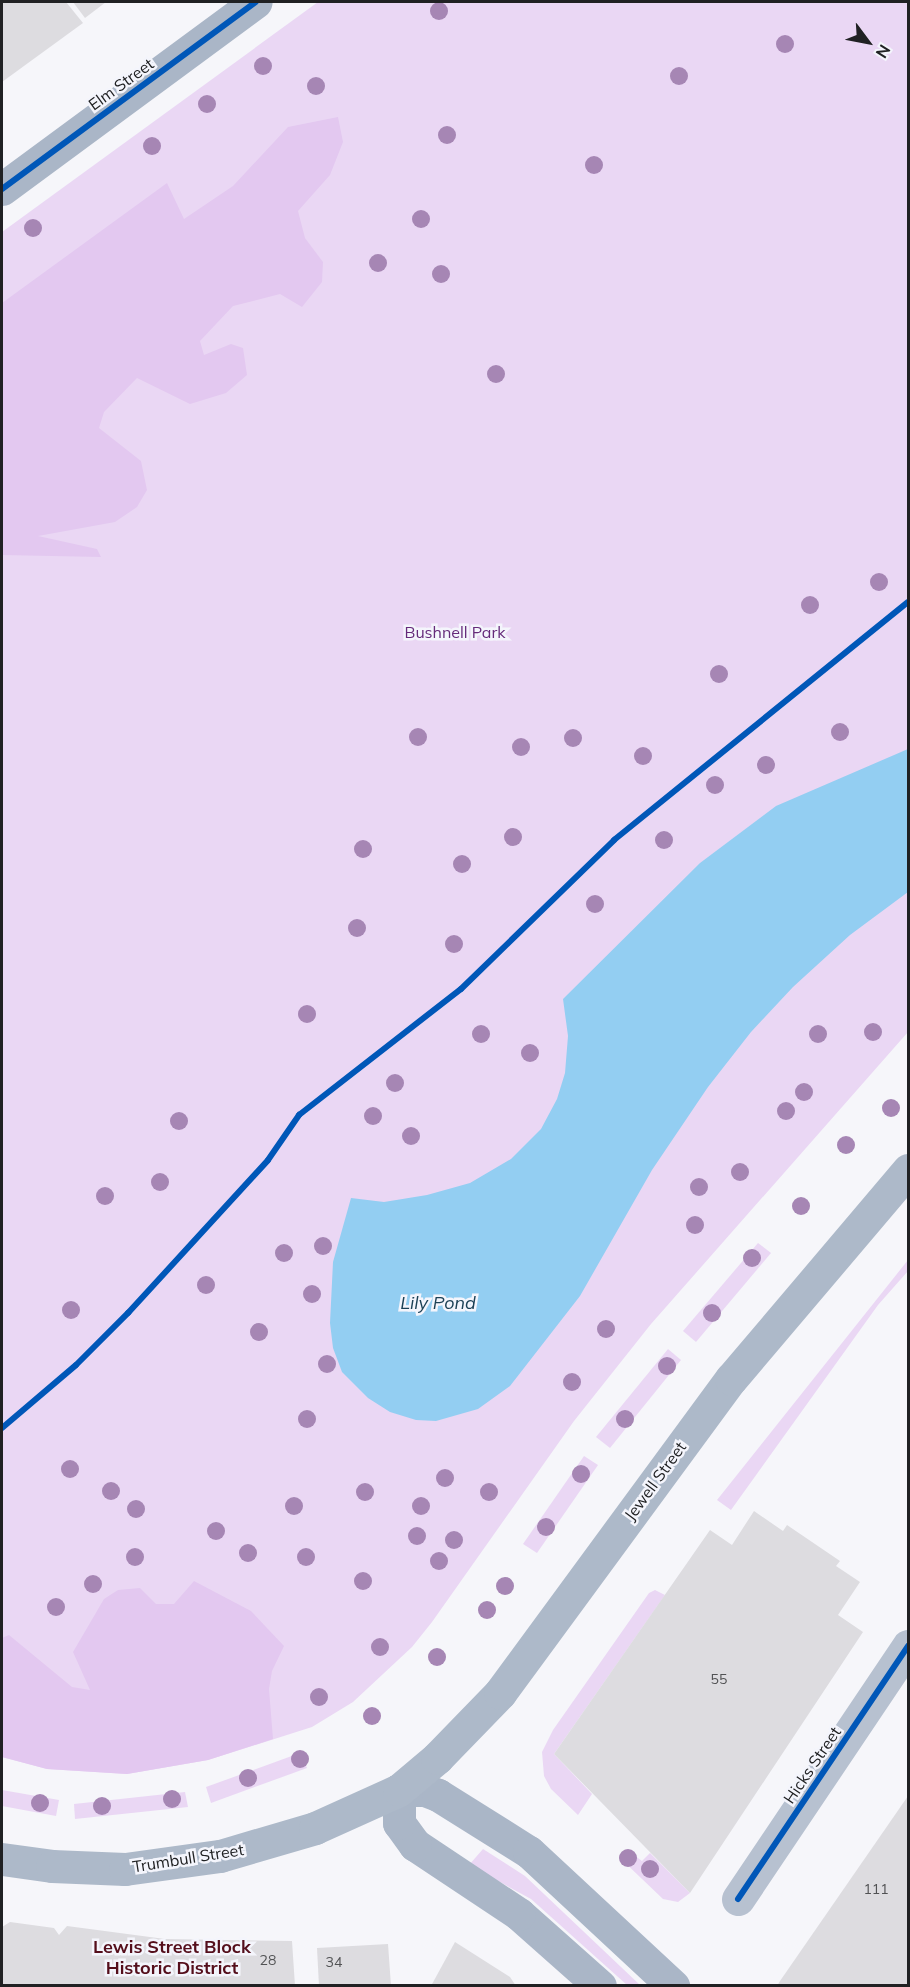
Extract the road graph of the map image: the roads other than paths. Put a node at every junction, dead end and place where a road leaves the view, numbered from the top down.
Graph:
1 (256, 2) edge
2 (2, 189) edge
3 (909, 1170) edge
4 (909, 1646) edge
5 (399, 1790) junction
6 (2, 1858) edge
7 (738, 1899) dead end
8 (600, 1986) edge
9 (673, 1986) edge

1 - 2 main road, Elm Street
3 - 5 main road, Jewell Street
4 - 7 street, Hicks Street
5 - 6 main road, Trumbull Street
5 - 8 main road
5 - 9 main road, Trumbull Street

